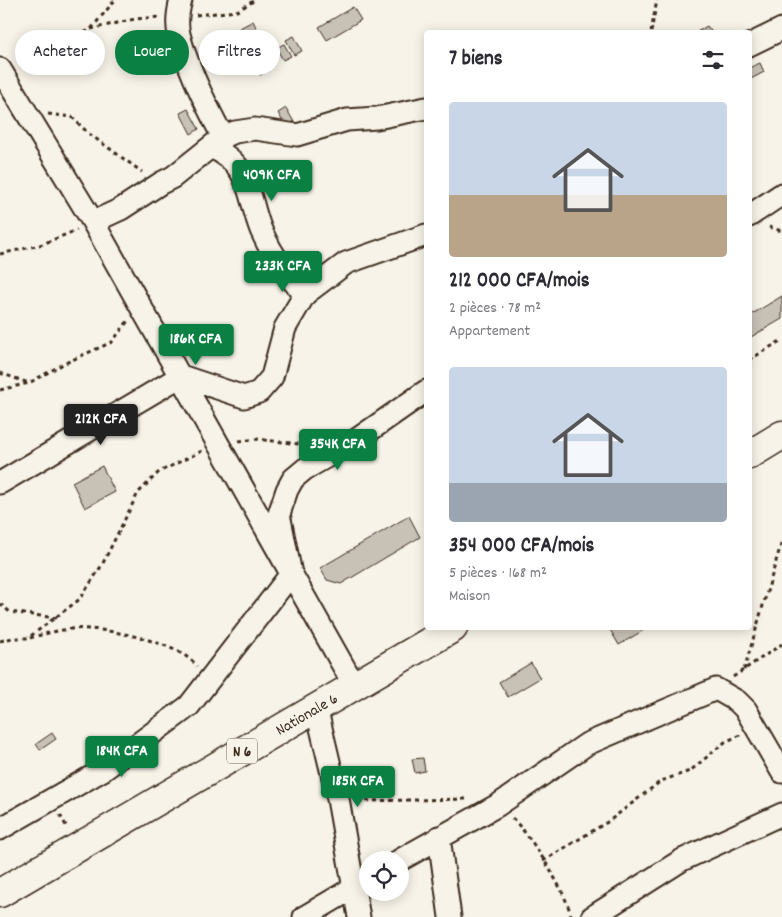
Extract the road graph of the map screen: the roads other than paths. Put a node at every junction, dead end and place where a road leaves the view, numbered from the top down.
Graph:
1 (181, 0) edge
2 (782, 29) edge
3 (752, 44) edge
4 (2, 72) edge
5 (424, 108) edge
6 (217, 142) junction
7 (782, 194) edge
8 (752, 214) edge
9 (93, 222) junction
10 (424, 236) edge
11 (305, 294) junction
12 (181, 376) junction
13 (424, 392) edge
14 (782, 435) edge
15 (752, 453) edge
16 (0, 483) edge
17 (292, 574) junction
18 (450, 630) edge
19 (354, 685) junction
20 (316, 707) junction
21 (782, 772) edge
22 (782, 814) edge
23 (0, 830) edge
24 (439, 837) junction
25 (409, 855) edge
26 (359, 876) edge
27 (359, 884) edge
28 (0, 893) edge
29 (360, 901) edge
30 (304, 917) edge
31 (359, 917) edge
32 (450, 917) edge
33 (592, 917) edge

1 - 6 street
2 - 3 street
4 - 9 street
5 - 6 street
6 - 9 street
6 - 11 street
7 - 8 street
9 - 12 street
10 - 11 street
11 - 12 street
12 - 16 street
12 - 17 street
13 - 17 street
14 - 15 main road
17 - 19 street
17 - 23 street
18 - 19 main road, Nationale 6 / N 6
19 - 20 main road, Nationale 6 / N 6
20 - 26 street
20 - 28 main road, Nationale 6 / N 6
21 - 24 street
22 - 33 street
24 - 25 street
24 - 32 street
27 - 30 street
29 - 31 street

